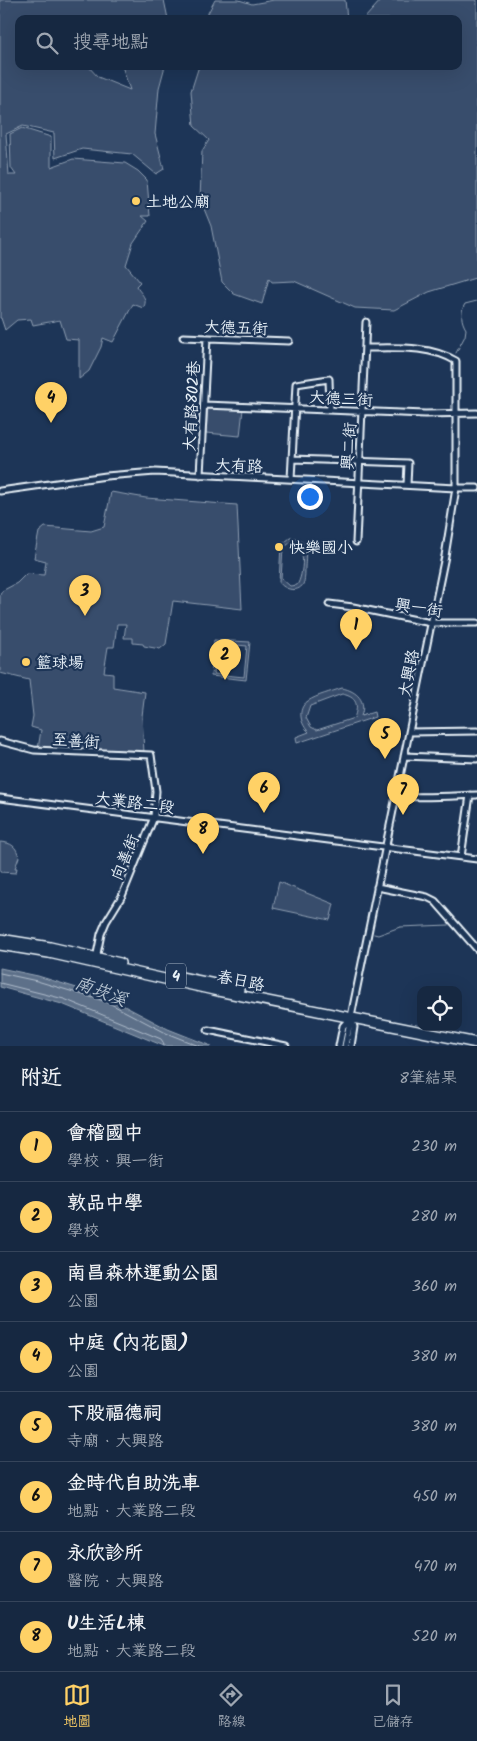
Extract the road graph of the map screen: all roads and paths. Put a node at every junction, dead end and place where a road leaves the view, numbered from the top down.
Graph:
1 (366, 322) dead end
2 (183, 337) dead end
3 (207, 338) junction
4 (289, 341) dead end
5 (365, 348) junction
6 (204, 405) junction
7 (294, 408) junction
8 (330, 410) junction
9 (362, 411) junction
10 (455, 414) junction
11 (477, 414) edge
12 (292, 459) junction
13 (359, 461) junction
14 (200, 475) junction
15 (291, 479) junction
16 (358, 482) junction
17 (407, 485) junction
18 (456, 488) junction
19 (477, 488) edge
20 (0, 490) edge
21 (356, 542) dead end
22 (329, 604) dead end
23 (431, 624) junction
24 (477, 624) edge
25 (477, 731) edge
26 (409, 732) junction
27 (0, 741) edge
28 (151, 756) joint
29 (404, 756) junction
30 (477, 759) edge
31 (470, 795) junction
32 (477, 795) edge
33 (396, 796) junction
34 (0, 798) edge
35 (154, 817) junction
36 (386, 847) junction
37 (461, 857) junction
38 (477, 859) edge
39 (377, 887) junction
40 (0, 939) edge
41 (0, 945) edge
42 (477, 949) edge
43 (96, 961) junction
44 (351, 1018) junction
45 (417, 1026) edge
46 (208, 1030) dead end
47 (446, 1031) edge
48 (477, 1037) edge
49 (477, 1043) edge
50 (286, 1046) edge
51 (339, 1046) edge
52 (345, 1046) edge
53 (351, 1046) edge

1 - 5 street, 興二街
2 - 3 street, 大德五街
3 - 4 street, 大德五街
3 - 6 street, 大有路802巷
5 - 9 street, 興二街
5 - 10 street, 大興路
6 - 7 street, 大德三街
6 - 14 street, 大有路802巷
7 - 8 street, 大德三街
7 - 8 street
7 - 12 street
8 - 9 street, 大德三街
9 - 10 street, 大德三街
9 - 13 street, 興二街
10 - 11 street, 大德三街
10 - 18 street, 大興路
12 - 13 street
12 - 15 street
13 - 16 street, 興二街
13 - 17 street
14 - 15 street, 大有路
14 - 20 street, 大有路
15 - 16 street, 大有路
16 - 17 street, 大有路
16 - 21 street, 興二街
17 - 18 street, 大有路
18 - 19 street, 大有路
18 - 23 street, 大興路
22 - 23 street, 興一街
23 - 24 street, 興一街
23 - 26 street, 大興路
25 - 26 street
26 - 29 street, 大興路
27 - 28 street, 至善街
28 - 35 street, 向善街
29 - 30 street
29 - 33 street, 大興路
31 - 32 street
31 - 33 street
31 - 37 street
33 - 36 street, 大興路
34 - 35 street, 大業路二段
35 - 36 street, 大業路二段
35 - 43 street, 向善街
36 - 37 street, 大業路二段
36 - 39 street, 大興路
37 - 38 street, 大業路二段
39 - 42 street
39 - 44 street, 大興路
40 - 43 main road, 春日路 / 4
41 - 43 main road, 春日路 / 4
43 - 44 main road, 春日路 / 4
44 - 45 main road, 春日路 / 4
44 - 49 main road, 春日路 / 4
44 - 51 street
44 - 52 street
44 - 53 street
46 - 50 street
47 - 48 main road

